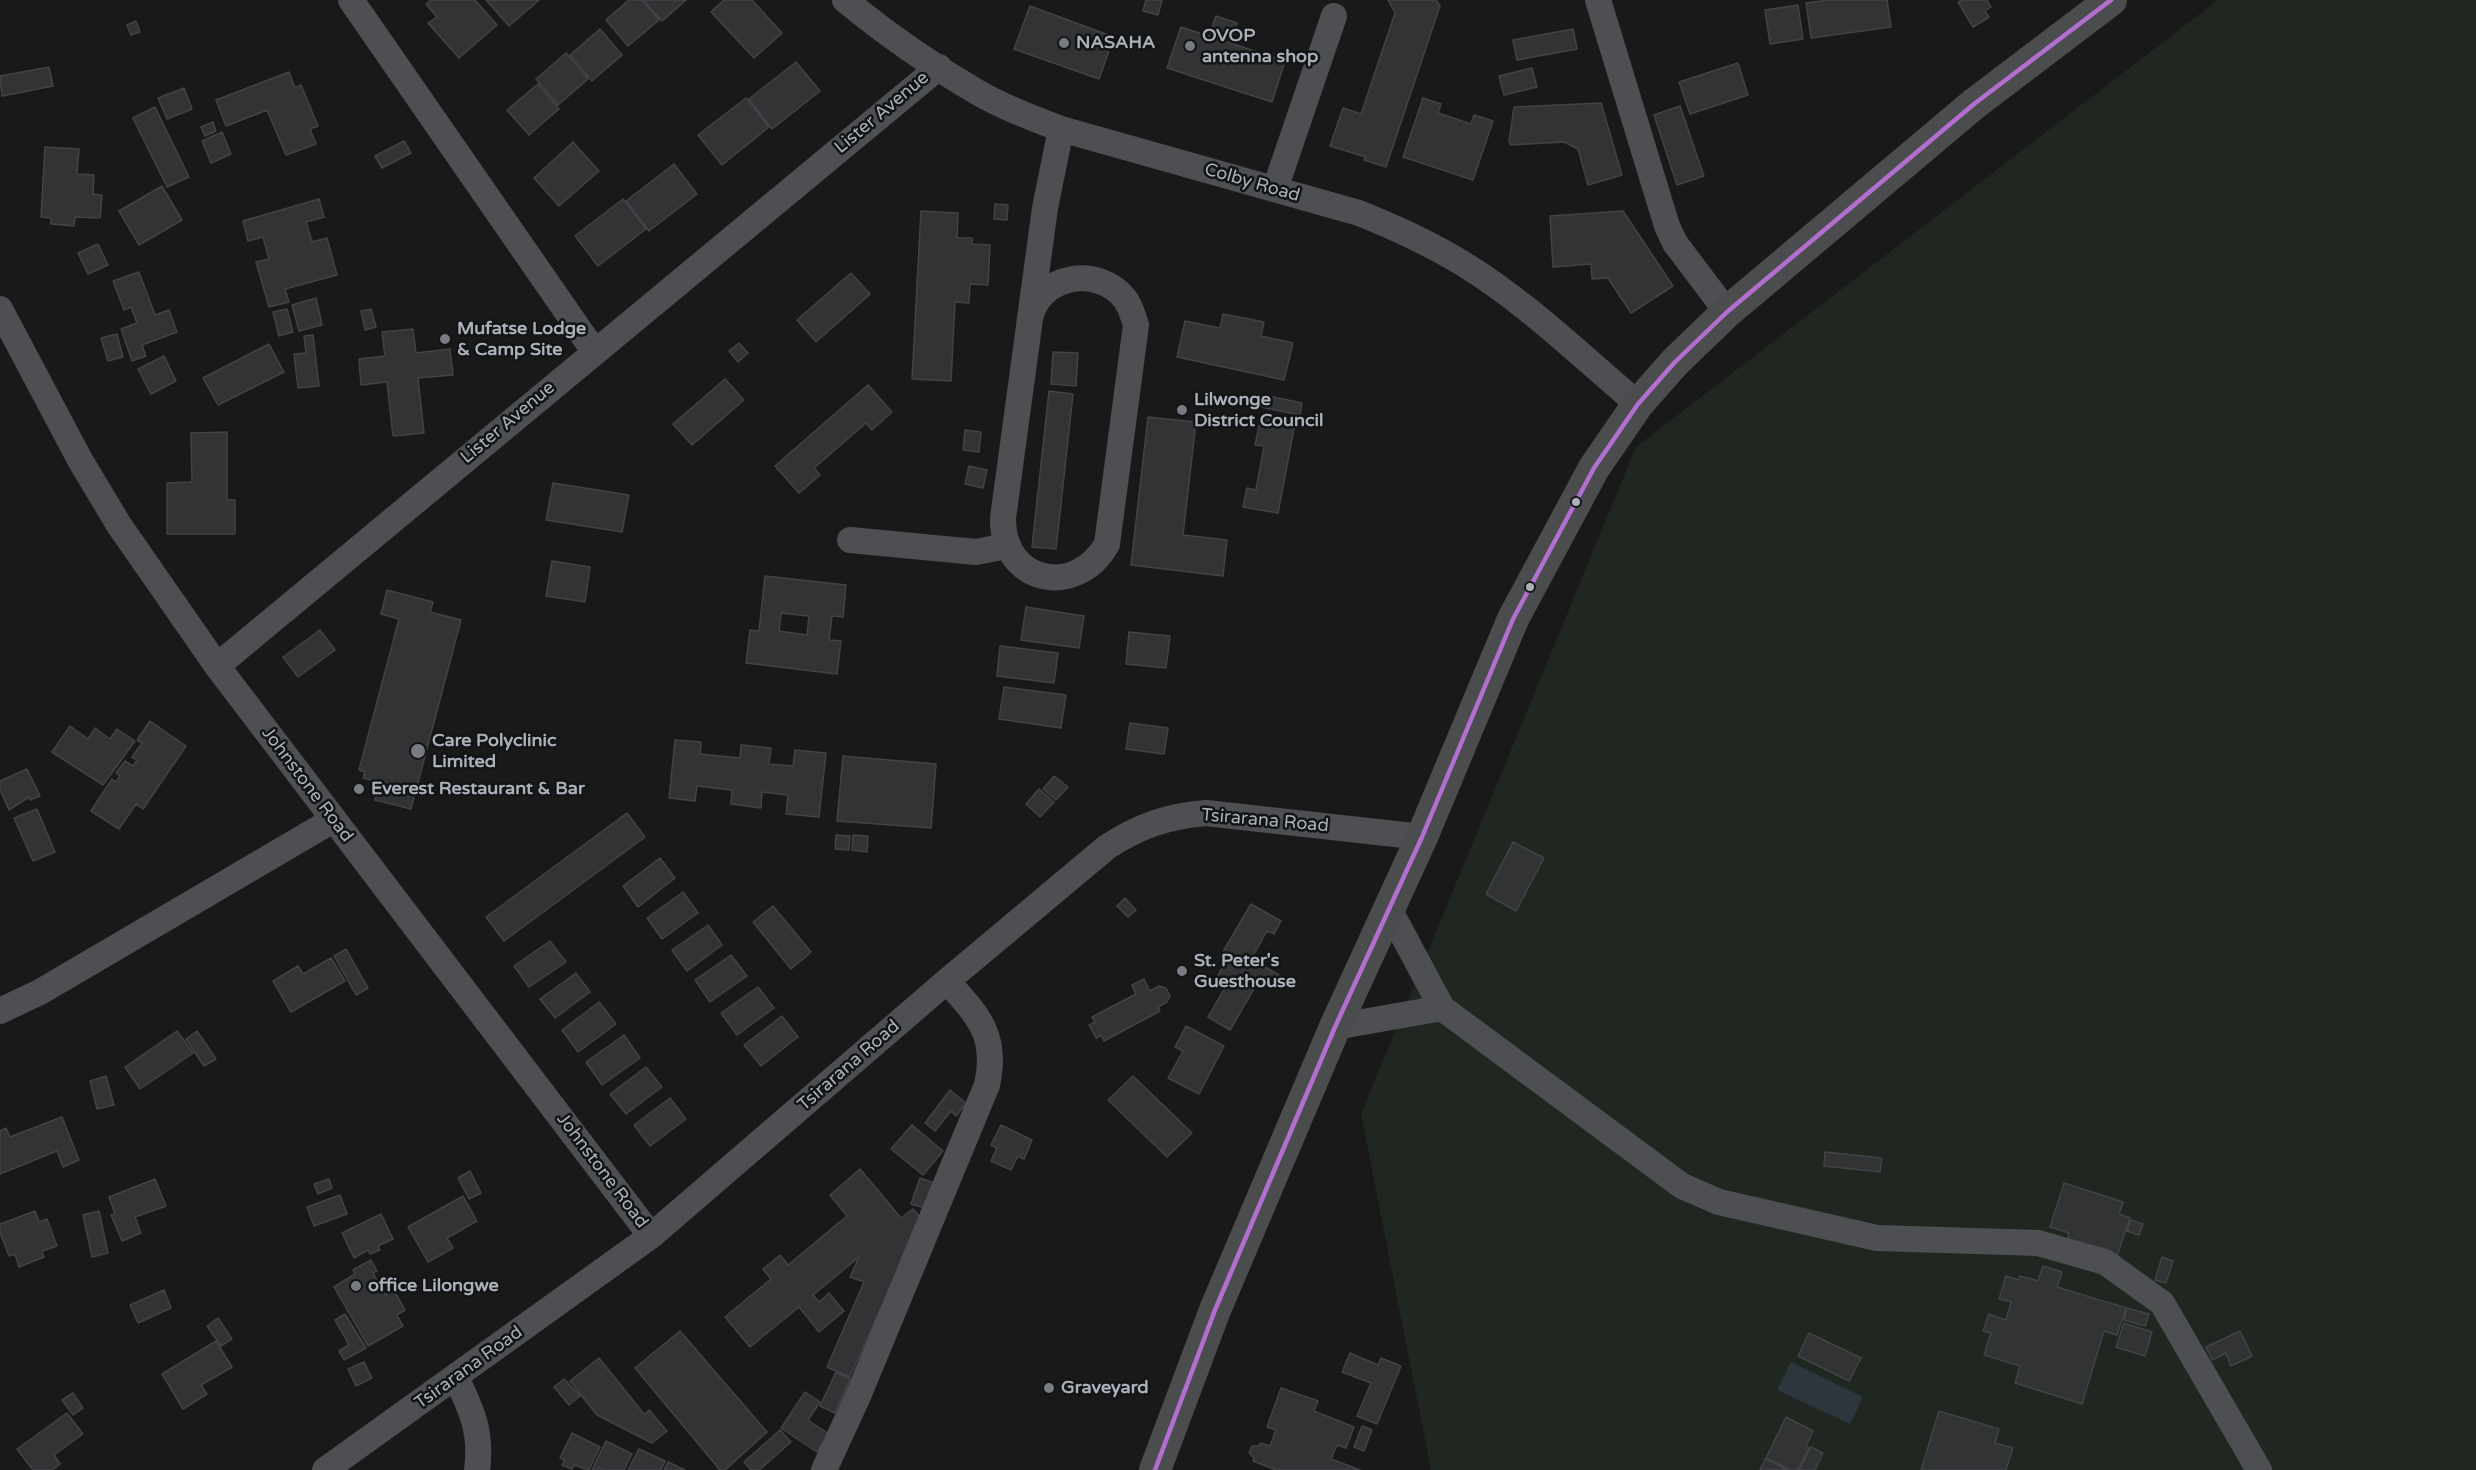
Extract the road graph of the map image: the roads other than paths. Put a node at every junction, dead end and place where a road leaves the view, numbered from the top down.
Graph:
1 (351, 0) edge
2 (1598, 0) edge
3 (2111, 0) edge
4 (848, 1) edge
5 (1335, 16) dead end
6 (939, 67) junction
7 (1061, 129) junction
8 (1275, 189) junction
9 (0, 309) edge
10 (1727, 312) junction
11 (1030, 318) junction
12 (594, 351) junction
13 (1638, 404) junction
14 (850, 540) dead end
15 (1006, 543) junction
16 (217, 666) junction
17 (333, 820) junction
18 (1422, 837) junction
19 (1389, 909) junction
20 (947, 981) junction
21 (1442, 1008) junction
22 (0, 1011) edge
23 (1335, 1027) junction
24 (651, 1236) junction
25 (456, 1377) junction
26 (325, 1470) edge
27 (477, 1470) edge
28 (824, 1470) edge
29 (1155, 1470) edge
30 (2259, 1470) edge

1 - 12 street
2 - 10 street
3 - 10 main road
4 - 6 street, Colby Road
5 - 8 street
6 - 7 street, Colby Road
6 - 12 street, Lister Avenue
7 - 8 street, Colby Road
7 - 11 street
8 - 13 street, Colby Road
9 - 16 street, Johnstone Road
10 - 13 main road
11 - 15 street
11 - 15 street
12 - 16 street, Lister Avenue
13 - 18 main road
14 - 15 street
16 - 17 street, Johnstone Road
17 - 22 street
17 - 24 street, Johnstone Road
18 - 19 main road
18 - 20 street, Tsirarana Road
19 - 21 street
19 - 23 main road
20 - 24 street, Tsirarana Road
20 - 28 street
21 - 23 street
21 - 30 street
23 - 29 main road
24 - 25 street, Tsirarana Road
25 - 26 street, Tsirarana Road
25 - 27 street

